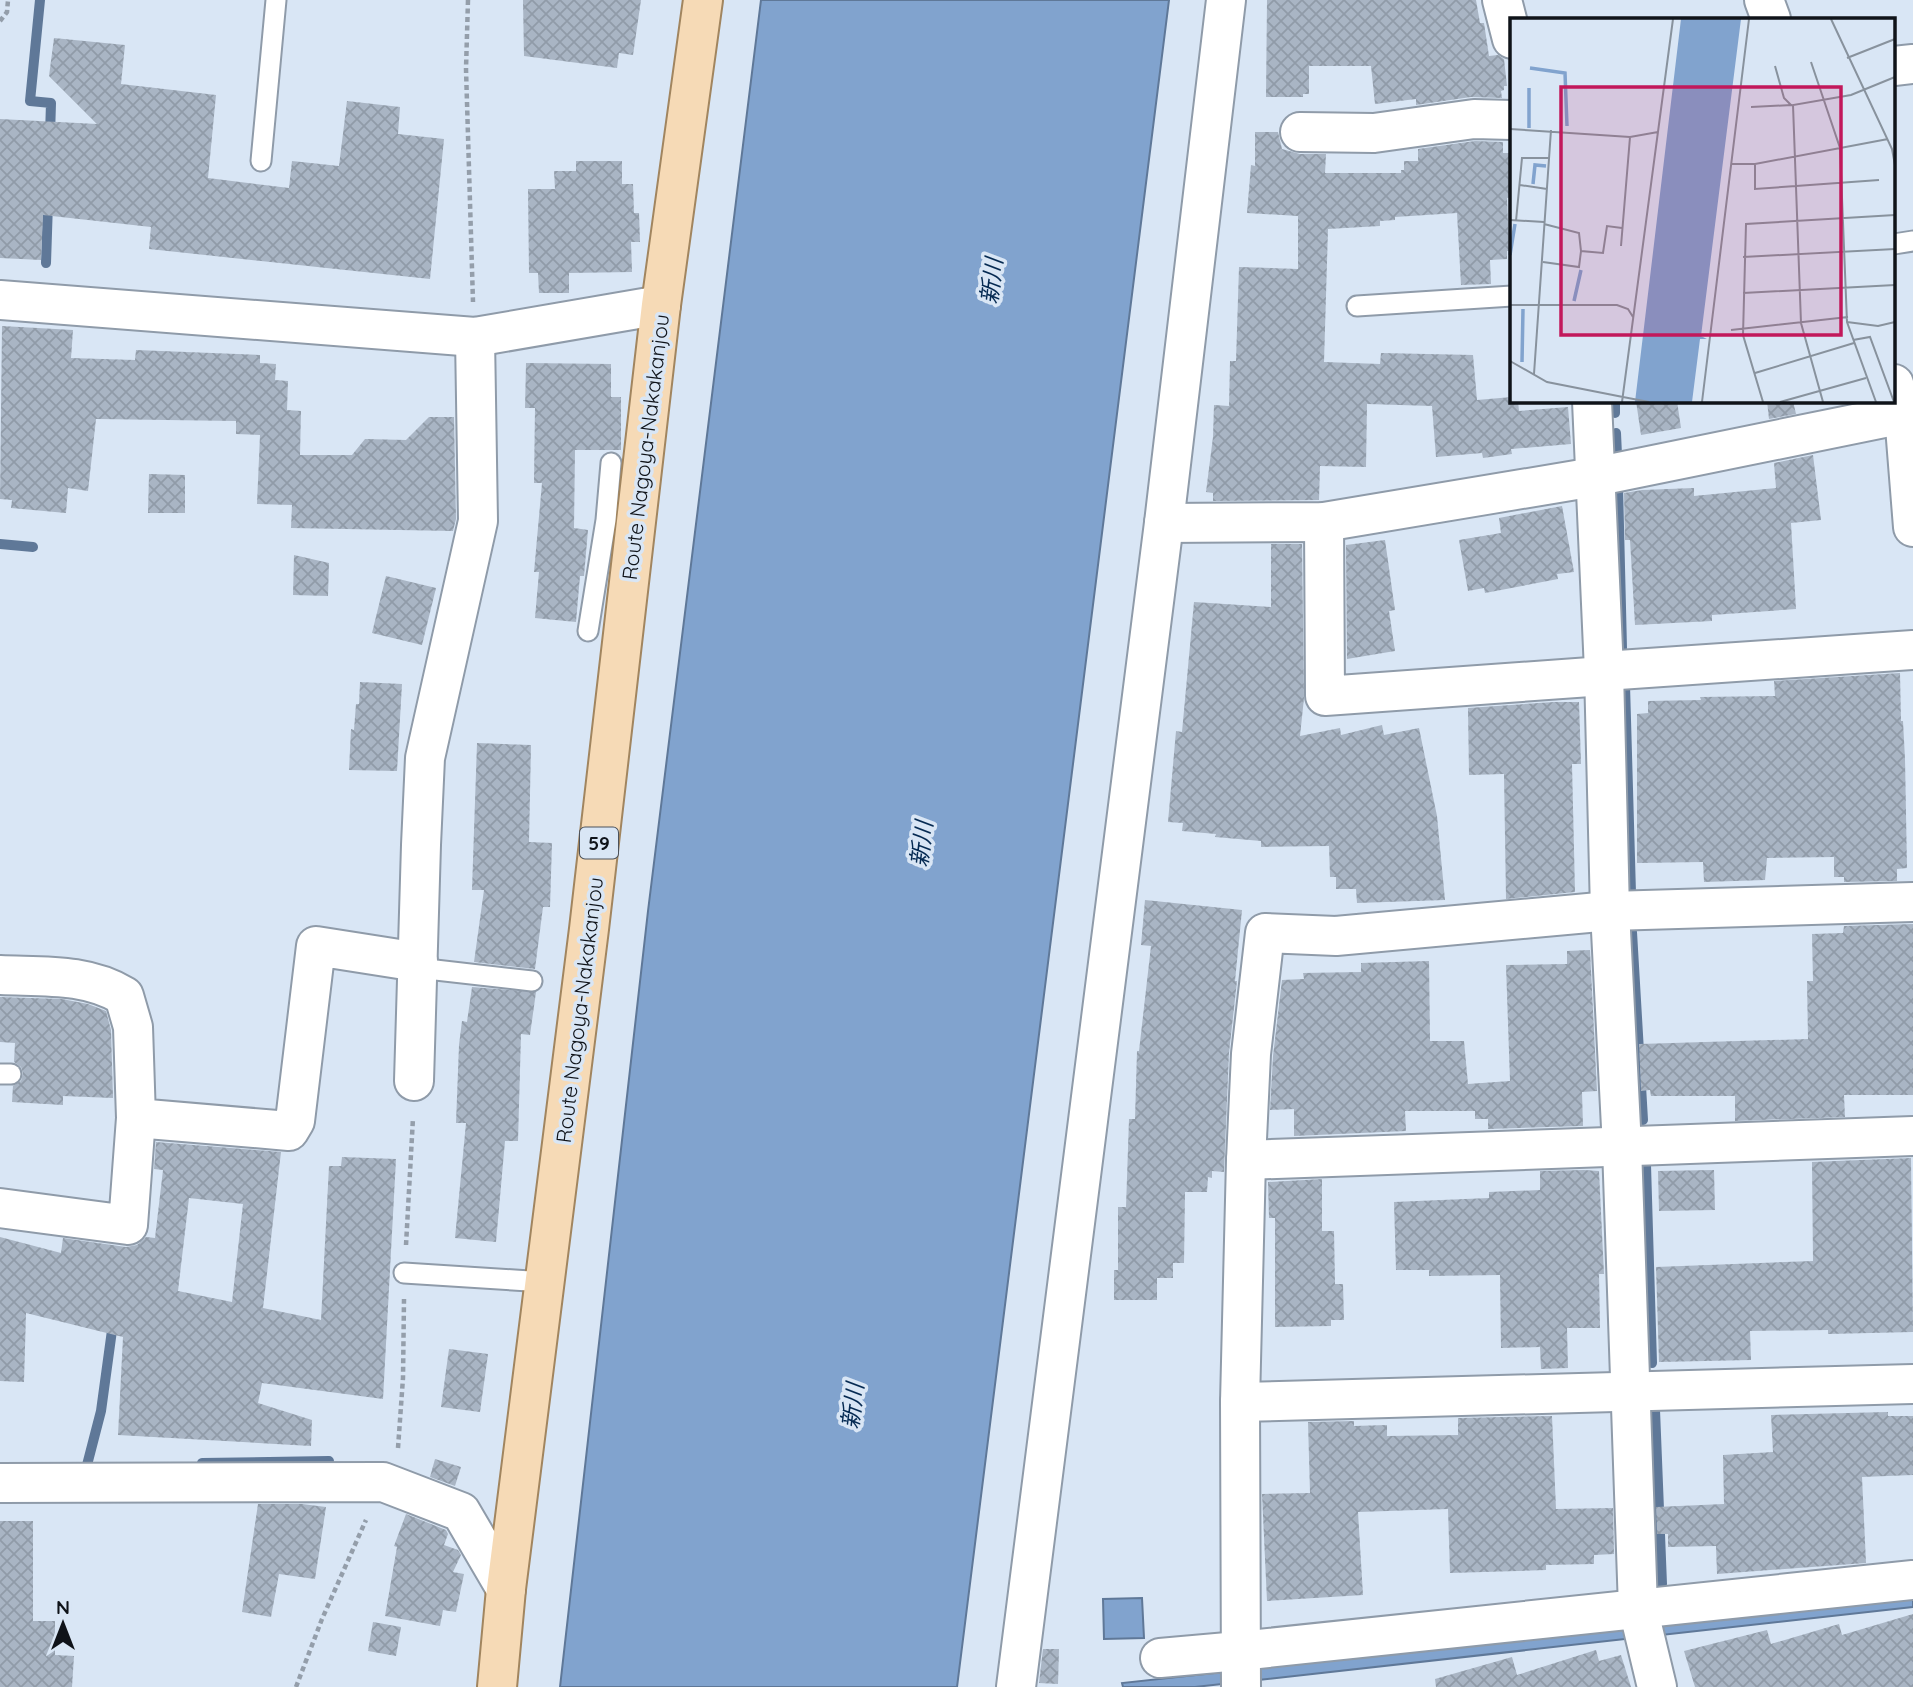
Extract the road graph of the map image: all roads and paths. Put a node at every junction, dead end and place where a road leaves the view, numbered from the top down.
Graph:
1 (8, 0) edge
2 (276, 0) edge
3 (468, 0) edge
4 (703, 0) edge
5 (1226, 0) edge
6 (1502, 0) edge
7 (1764, 0) edge
8 (1771, 18) edge
9 (0, 21) edge
10 (1510, 31) edge
11 (1510, 120) edge
12 (1300, 132) dead end
13 (261, 161) dead end
14 (1510, 296) edge
15 (0, 300) edge
16 (661, 305) junction
17 (1357, 306) dead end
18 (475, 337) junction
19 (1592, 402) edge
20 (1903, 404) edge
21 (611, 463) dead end
22 (1594, 477) junction
23 (621, 521) junction
24 (1324, 522) junction
25 (1164, 523) junction
26 (1913, 527) edge
27 (587, 631) dead end
28 (1913, 650) edge
29 (1604, 674) junction
30 (1913, 902) edge
31 (1610, 911) junction
32 (418, 965) junction
33 (0, 975) edge
34 (532, 981) dead end
35 (414, 1081) joint
36 (136, 1118) junction
37 (1913, 1136) edge
38 (1622, 1147) junction
39 (1246, 1160) junction
40 (0, 1208) edge
41 (404, 1273) junction
42 (545, 1282) junction
43 (1913, 1384) edge
44 (1631, 1391) junction
45 (1240, 1402) junction
46 (383, 1482) junction
47 (0, 1483) edge
48 (1913, 1580) edge
49 (506, 1590) junction
50 (1642, 1626) junction
51 (1160, 1658) dead end
52 (1240, 1667) edge
53 (296, 1687) edge
54 (497, 1687) edge
55 (1016, 1687) edge
56 (1657, 1687) edge

1 - 9 path
2 - 13 lane
3 - 18 path
4 - 16 main road, Route Nagoya-Nakakanjou / 59
5 - 25 street
6 - 10 street
7 - 8 street
11 - 12 street
14 - 17 lane
15 - 18 street
16 - 18 street
16 - 23 main road, Route Nagoya-Nakakanjou / 59
18 - 32 street
19 - 22 street
20 - 22 street
20 - 26 street
21 - 23 lane
22 - 24 street
22 - 29 street
23 - 27 lane
23 - 42 main road, Route Nagoya-Nakakanjou / 59
24 - 25 street
24 - 29 street
25 - 55 street
28 - 29 street
29 - 31 street
30 - 31 street
31 - 38 street
31 - 39 street
32 - 34 lane
32 - 35 street
32 - 36 street
33 - 36 street
35 - 41 path
36 - 40 street
37 - 38 street
38 - 39 street
38 - 44 street
39 - 45 street
41 - 42 lane
41 - 46 path
42 - 49 main road, Route Nagoya-Nakakanjou / 59
43 - 44 street
44 - 45 street
44 - 50 street
45 - 52 street
46 - 47 street
46 - 49 street
46 - 53 path
48 - 50 street
49 - 54 main road, Route Nagoya-Nakakanjou / 59
50 - 52 street
50 - 56 street
51 - 52 street

